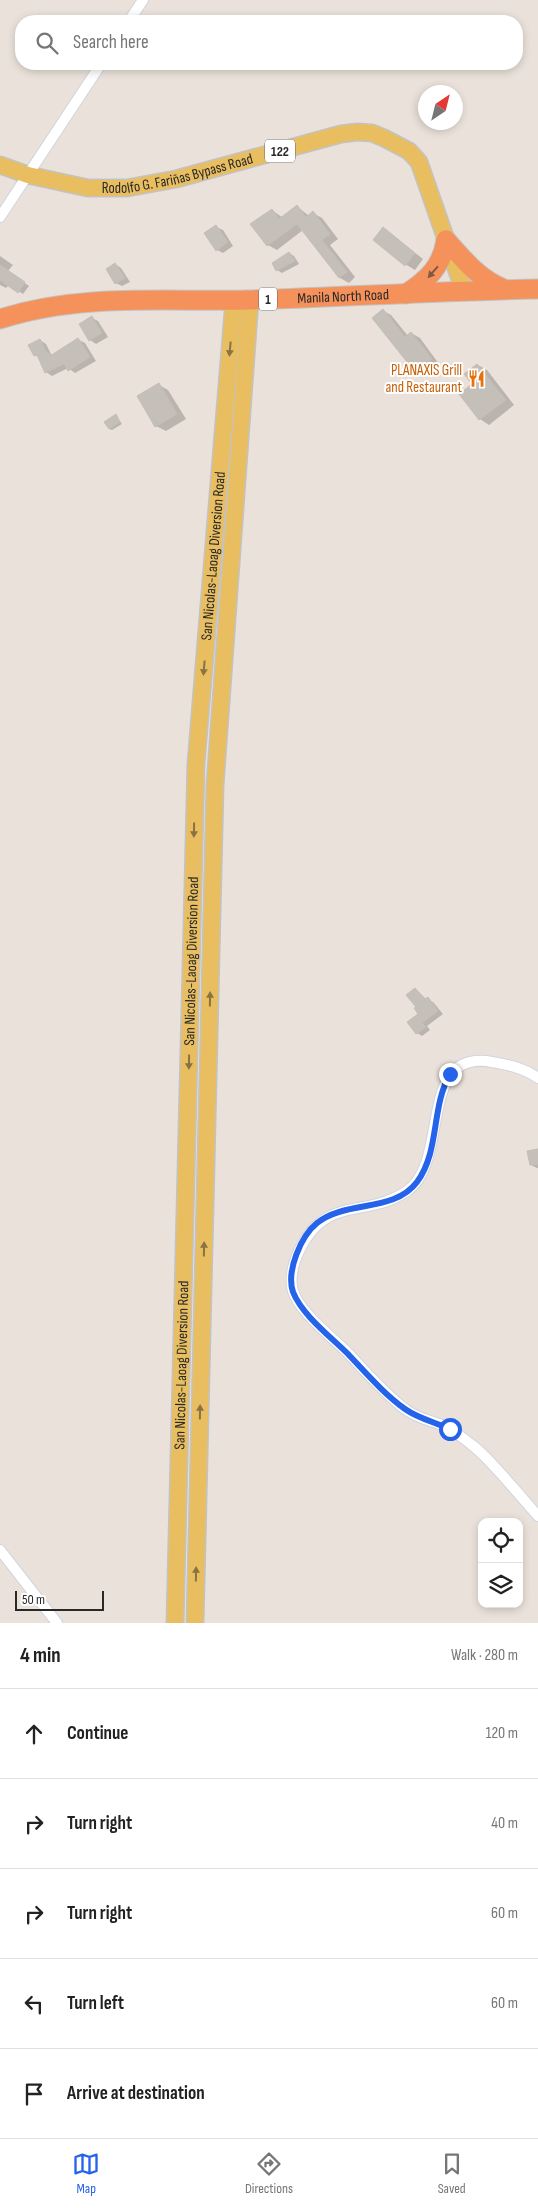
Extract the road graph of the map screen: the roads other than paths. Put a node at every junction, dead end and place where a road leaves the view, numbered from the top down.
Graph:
1 (143, 0) edge
2 (133, 15) edge
3 (97, 70) edge
4 (0, 165) edge
5 (28, 175) junction
6 (0, 217) edge
7 (446, 240) junction
8 (538, 289) edge
9 (505, 290) junction
10 (464, 291) junction
11 (406, 294) junction
12 (242, 300) junction
13 (0, 319) edge
14 (538, 1078) edge
15 (538, 1516) edge
16 (0, 1550) edge
17 (57, 1623) edge
18 (175, 1623) edge
19 (195, 1623) edge

1 - 2 street
3 - 5 street
4 - 5 main road, Rodolfo G. Fariñas Bypass Road / 122
5 - 6 street
5 - 7 main road, Rodolfo G. Fariñas Bypass Road / 122
7 - 9 highway
7 - 10 main road, Rodolfo G. Fariñas Bypass Road / 122
7 -> 11 highway
8 - 9 highway, Manila North Road / 1
9 - 10 highway, Manila North Road / 1
10 - 11 highway, Manila North Road / 1
11 - 12 highway, Manila North Road / 1
12 - 13 highway, Manila North Road / 1
12 -> 18 main road, San Nicolas-Laoag Diversion Road
19 -> 12 main road, San Nicolas-Laoag Diversion Road
14 - 15 street
16 - 17 street

